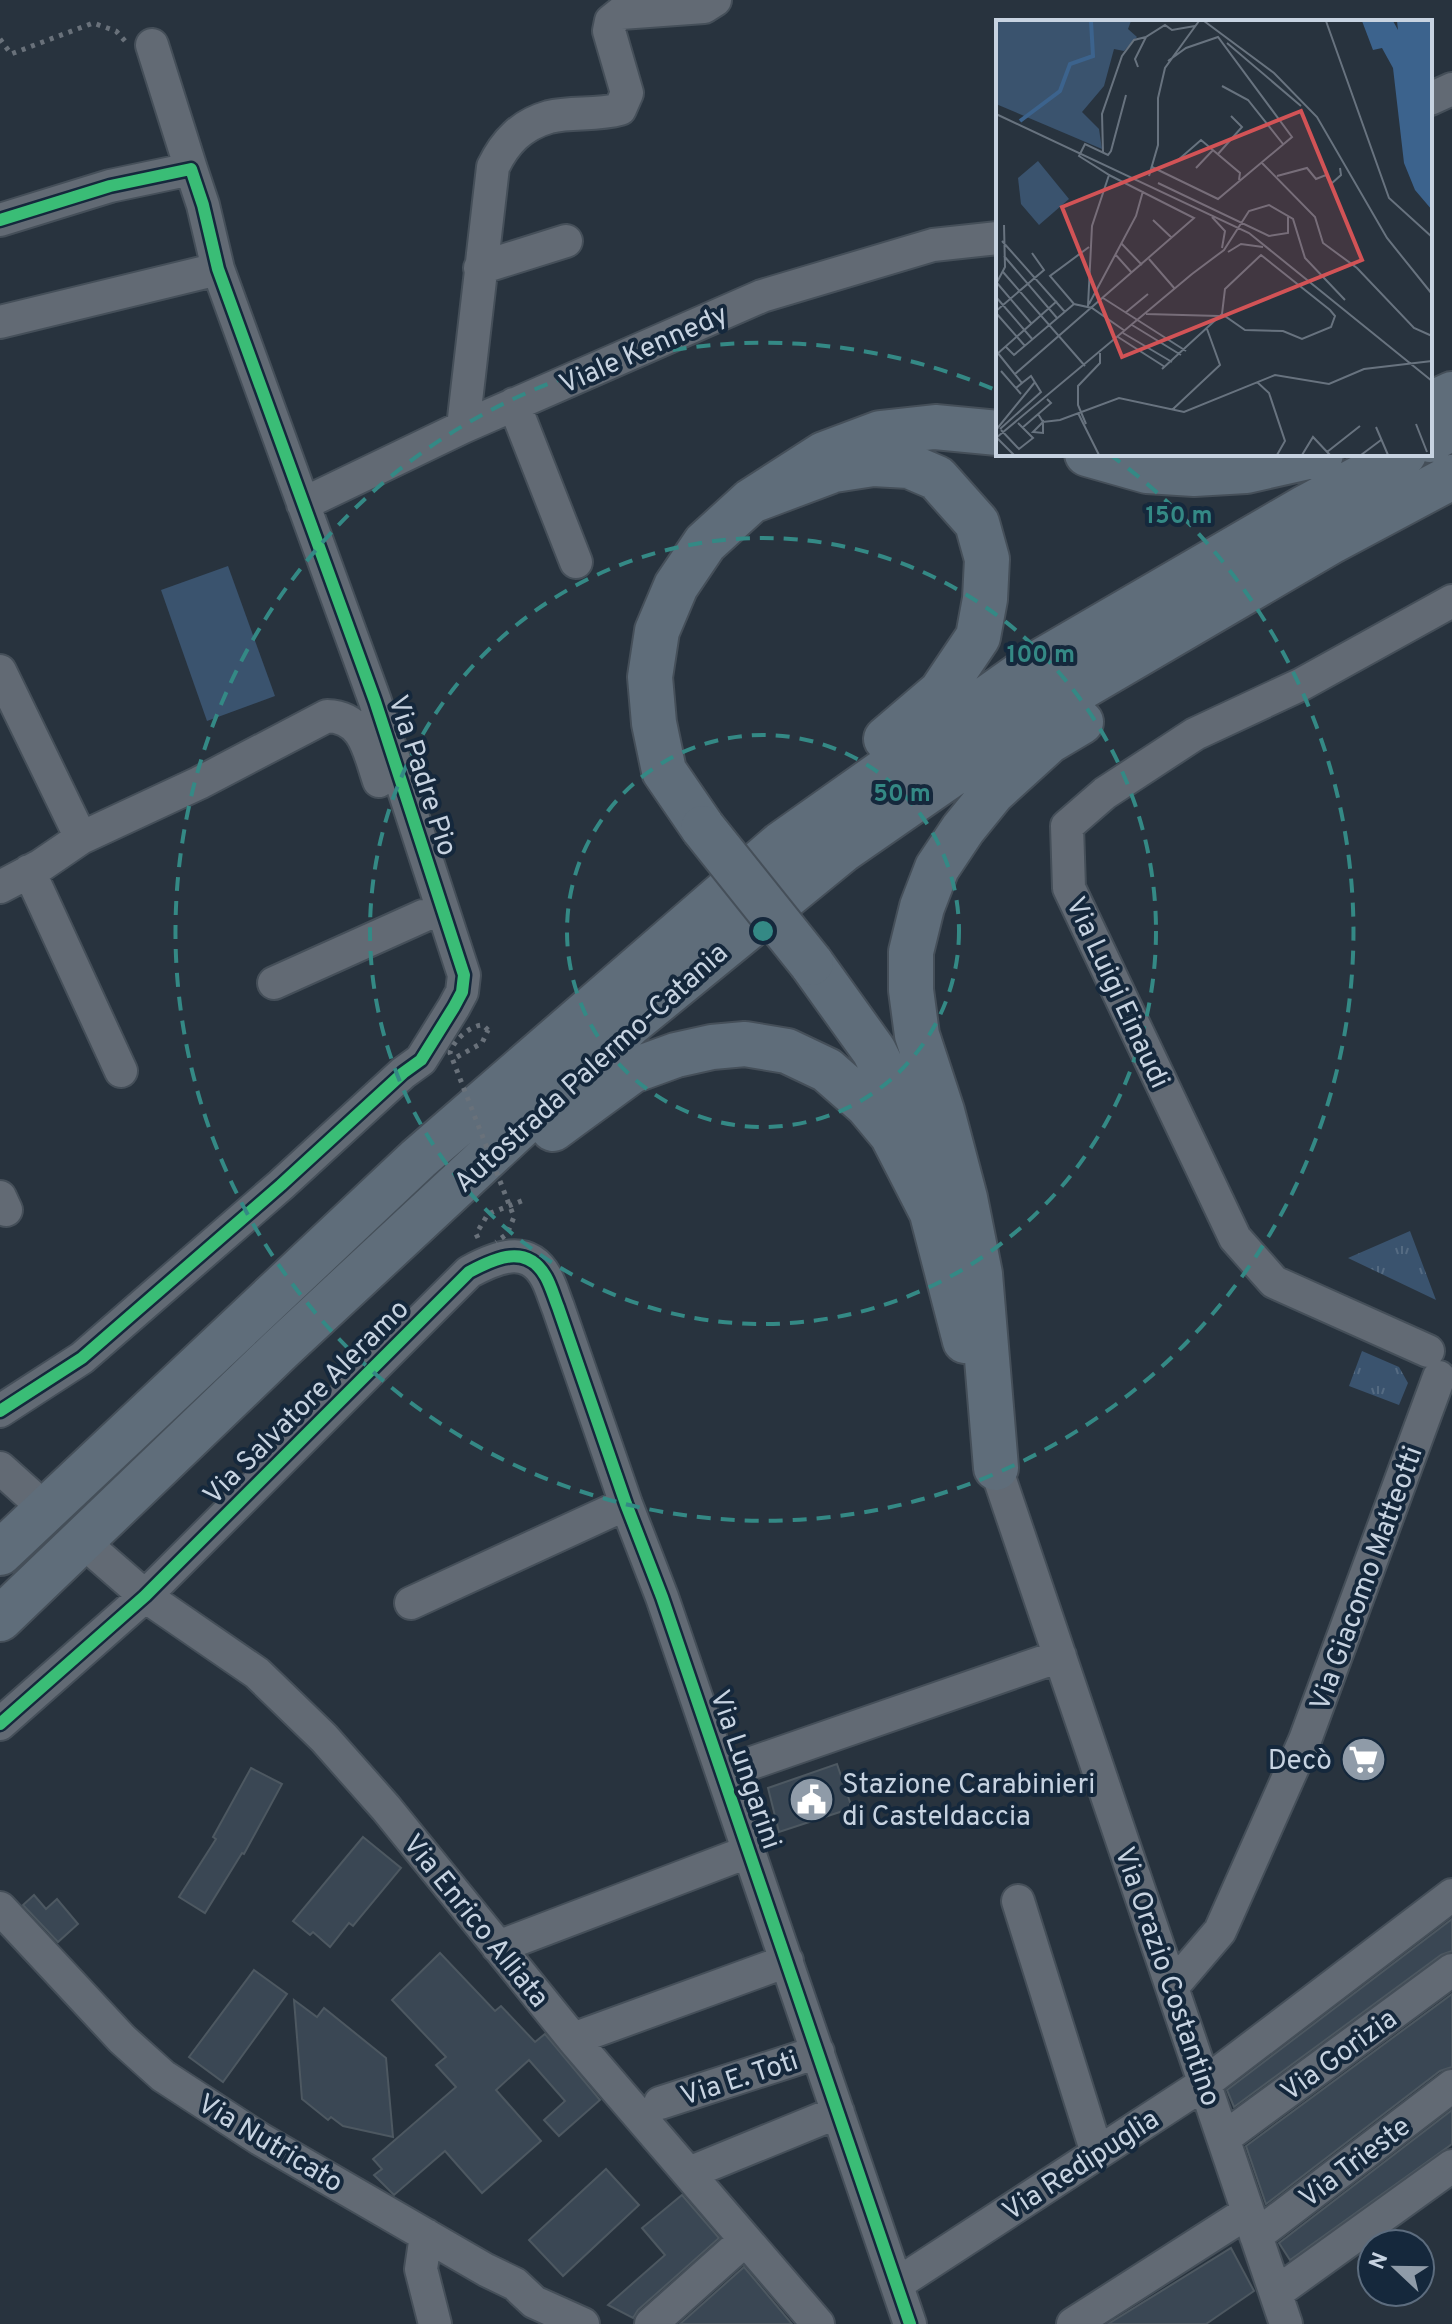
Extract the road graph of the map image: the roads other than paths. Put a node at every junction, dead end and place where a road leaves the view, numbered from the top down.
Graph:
1 (715, 0) edge
2 (152, 45) road end
3 (1452, 89) edge
4 (1432, 98) edge
5 (191, 169) junction
6 (0, 220) edge
7 (996, 238) edge
8 (566, 241) dead end
9 (480, 268) junction
10 (218, 269) junction
11 (0, 322) edge
12 (1452, 394) edge
13 (1432, 403) edge
14 (514, 404) junction
15 (463, 427) junction
16 (1452, 428) edge
17 (996, 433) edge
18 (1432, 439) edge
19 (1094, 456) edge
20 (1312, 456) edge
21 (1400, 456) edge
22 (1452, 477) edge
23 (751, 501) junction
24 (303, 504) junction
25 (1452, 504) edge
26 (576, 562) dead end
27 (1452, 601) edge
28 (0, 671) edge
29 (81, 838) junction
30 (29, 871) junction
31 (0, 887) edge
32 (423, 916) junction
33 (274, 983) dead end
34 (462, 992) junction
35 (121, 1071) dead end
36 (934, 1217) junction
37 (502, 1248) joint
38 (281, 1349) junction
39 (1443, 1367) edge
40 (0, 1411) edge
41 (116, 1443) junction
42 (0, 1468) edge
43 (996, 1468) junction
44 (30, 1495) dead end
45 (626, 1504) junction
46 (0, 1553) edge
47 (98, 1555) dead end
48 (145, 1596) junction
49 (411, 1603) dead end
50 (0, 1619) edge
51 (1060, 1656) junction
52 (0, 1724) edge
53 (723, 1773) junction
54 (750, 1851) junction
55 (1452, 1895) edge
56 (1018, 1901) dead end
57 (0, 1908) edge
58 (498, 1947) junction
59 (787, 1961) junction
60 (1452, 1970) edge
61 (1173, 1986) junction
62 (573, 2039) junction
63 (818, 2052) junction
64 (1205, 2083) junction
65 (1452, 2086) edge
66 (660, 2103) dead end
67 (838, 2112) junction
68 (1224, 2138) junction
69 (1097, 2153) junction
70 (1452, 2166) edge
71 (689, 2173) junction
72 (1252, 2224) junction
73 (426, 2235) junction
74 (745, 2240) junction
75 (897, 2284) junction
76 (1276, 2293) junction
77 (435, 2324) edge
78 (583, 2324) edge
79 (651, 2324) edge
80 (818, 2324) edge
81 (910, 2324) edge
82 (1073, 2324) edge
83 (1286, 2324) edge

1 - 9 street
2 - 5 street, Via Padre Pio
3 - 4 street
5 - 6 street
5 - 10 street, Via Padre Pio
7 - 14 street, Viale Kennedy
8 - 9 street
9 - 15 street
10 - 11 street
10 - 24 street, Via Padre Pio
12 - 13 highway
14 - 15 street, Viale Kennedy
14 - 26 street
15 - 24 street, Viale Kennedy
16 - 18 highway
17 - 23 highway
19 - 20 highway
21 - 41 highway, Autostrada Palermo-Catania
22 - 38 highway, Autostrada Palermo-Catania
23 - 36 highway, bridge
23 - 41 highway
24 - 34 street, Via Padre Pio
25 - 43 highway
27 - 39 street, Via Luigi Einaudi
28 - 29 street
29 - 30 street
29 - 32 street
30 - 31 street
30 - 35 street
32 - 33 street
32 - 34 street
34 - 40 street
36 - 38 highway
36 - 43 highway
37 - 45 street, Via Lungarini
37 - 48 street, Via Salvatore Aleramo
38 - 50 highway, Autostrada Palermo-Catania
39 - 61 street, Via Giacomo Matteotti
41 - 46 highway, Autostrada Palermo-Catania
42 - 44 street
43 - 51 street, Via Orazio Costantino
45 - 49 street
45 - 53 street, Via Lungarini
47 - 48 street, Via Enrico Alliata
48 - 52 street, Via Salvatore Aleramo
48 - 58 street, Via Enrico Alliata
51 - 53 street
51 - 61 street, Via Orazio Costantino
53 - 54 street, Via Lungarini
54 - 58 street
54 - 59 street, Via Lungarini
55 - 64 street, Via Redipuglia
56 - 69 street
57 - 73 street, Via Nutricato
58 - 62 street, Via Enrico Alliata
59 - 62 street
59 - 63 street, Via Lungarini
60 - 68 street, Via Gorizia
61 - 64 street, Via Orazio Costantino
62 - 71 street, Via Enrico Alliata
63 - 66 street, Via E. Toti
63 - 67 street, Via Lungarini
64 - 68 street, Via Orazio Costantino
64 - 69 street, Via Redipuglia
65 - 72 street, Via Trieste
67 - 71 street
67 - 75 street, Via Lungarini
68 - 72 street, Via Orazio Costantino
69 - 75 street, Via Redipuglia
70 - 76 street
71 - 74 street, Via Enrico Alliata
72 - 76 street, Via Orazio Costantino
72 - 82 street, Via Trieste
73 - 77 street
73 - 78 street, Via Nutricato
74 - 79 street
74 - 80 street, Via Enrico Alliata
75 - 81 street, Via Lungarini
76 - 83 street, Via Orazio Costantino

